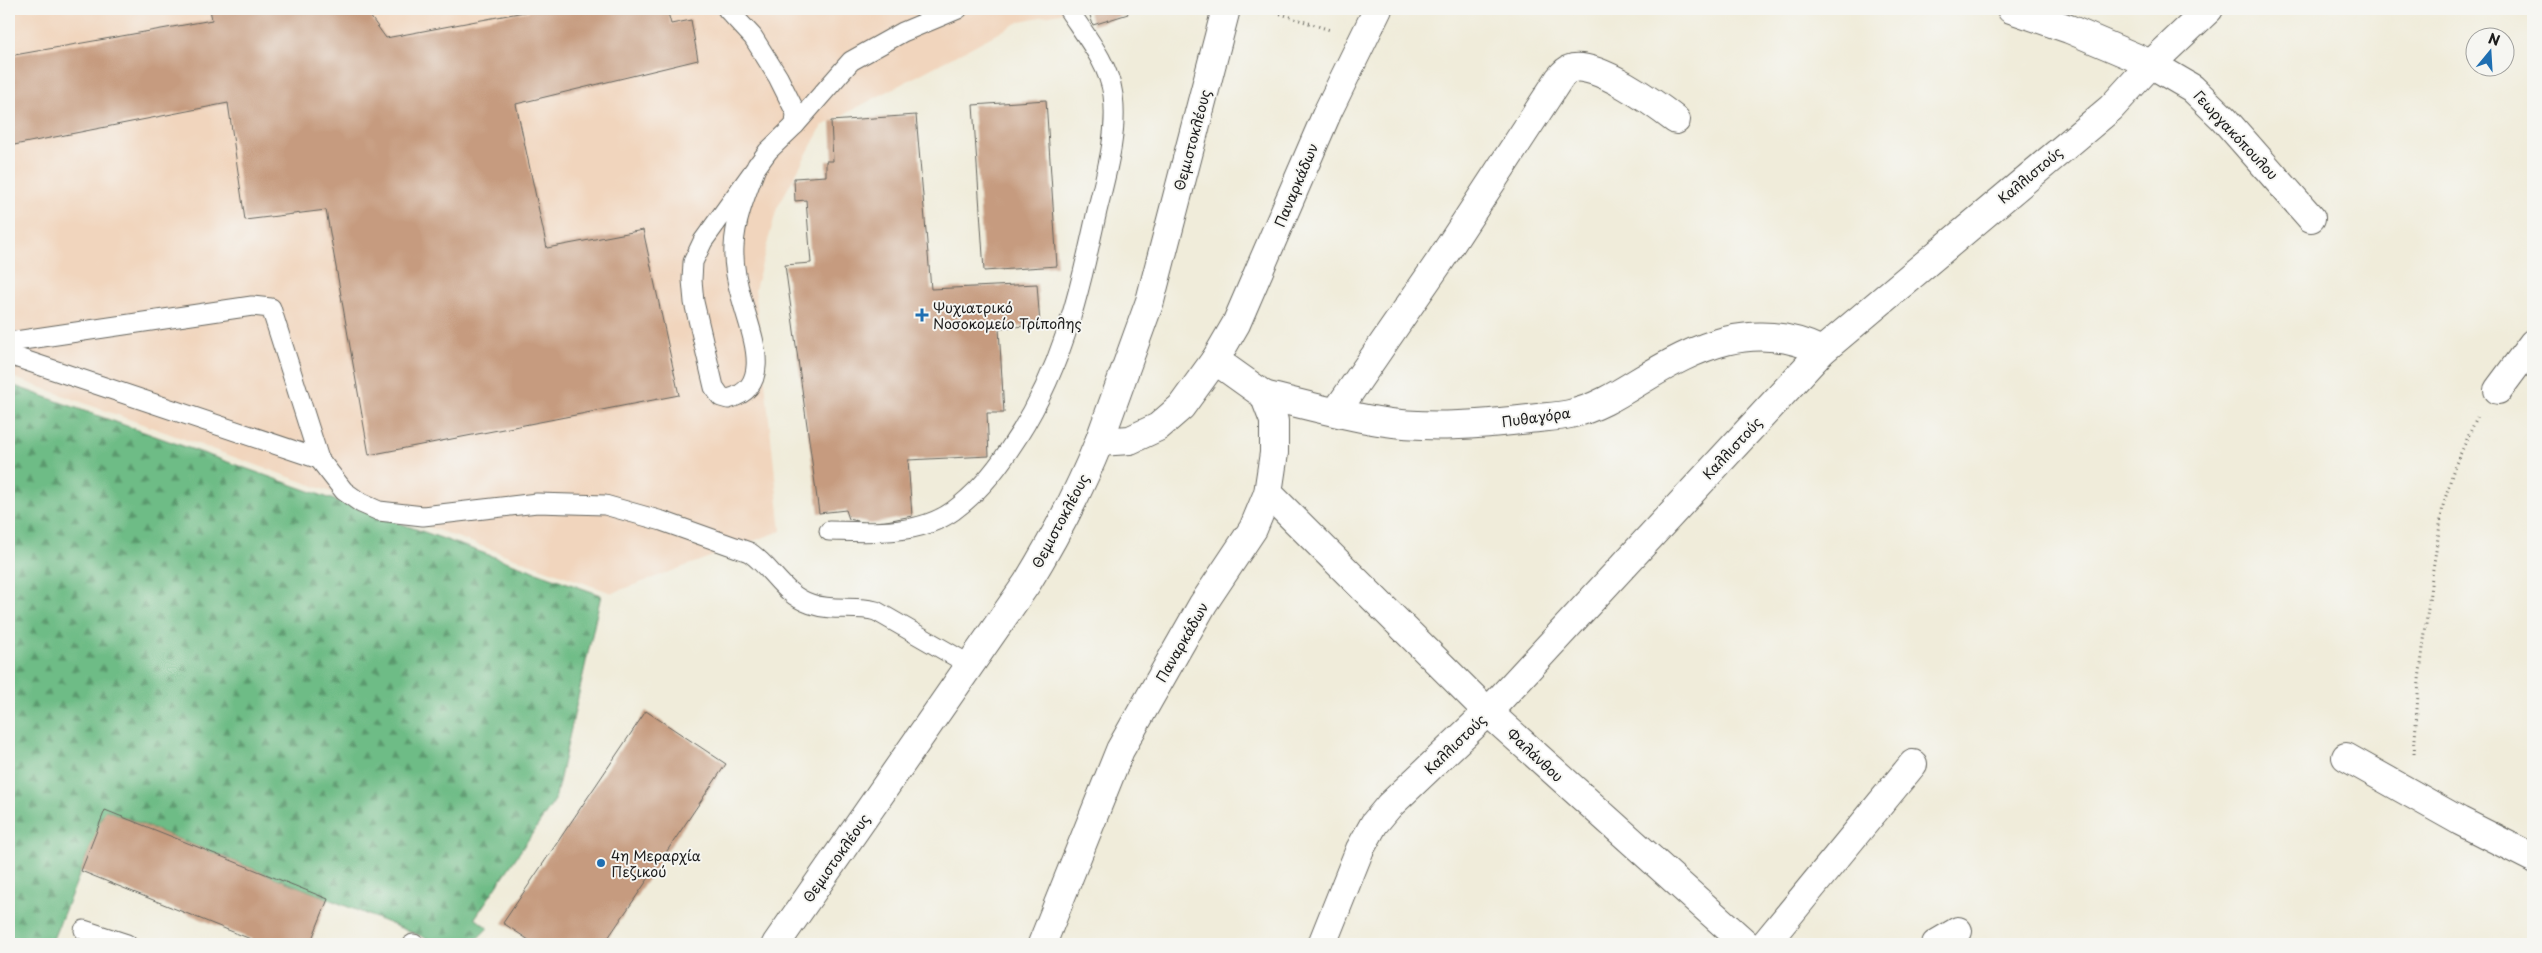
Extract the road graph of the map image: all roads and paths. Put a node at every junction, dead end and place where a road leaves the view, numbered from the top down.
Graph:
1 (727, 9) edge
2 (958, 9) edge
3 (1068, 9) edge
4 (1226, 9) edge
5 (1266, 9) edge
6 (1378, 9) edge
7 (2011, 9) edge
8 (2209, 9) edge
9 (1361, 41) junction
10 (2151, 64) junction
11 (1676, 120) dead end
12 (795, 125) junction
13 (757, 165) junction
14 (2311, 218) dead end
15 (9, 342) edge
16 (2533, 343) edge
17 (1822, 351) junction
18 (9, 355) edge
19 (1215, 360) junction
20 (2498, 390) joint
21 (1264, 395) junction
22 (1336, 412) junction
23 (1099, 442) junction
24 (319, 460) junction
25 (1268, 494) junction
26 (829, 531) dead end
27 (970, 665) junction
28 (1488, 712) junction
29 (2346, 757) dead end
30 (1913, 764) dead end
31 (2417, 796) junction
32 (2533, 858) edge
33 (84, 930) dead end
34 (127, 944) edge
35 (776, 944) edge
36 (1042, 944) edge
37 (1322, 944) edge
38 (1746, 944) edge
39 (1765, 944) edge

1 - 12 lane
2 - 12 lane
3 - 26 lane
4 - 23 street, Θεμιστοκλέους
5 - 9 path
6 - 9 street, Παναρκάδων
7 - 10 street, Γεωργακόπουλου
8 - 10 street, Καλλιστούς
9 - 19 street, Παναρκάδων
10 - 14 street, Γεωργακόπουλου
10 - 17 street, Καλλιστούς
11 - 22 street
12 - 13 lane
13 - 13 lane
15 - 24 lane
16 - 20 street
17 - 22 street, Πυθαγόρα
17 - 28 street, Καλλιστούς
18 - 24 lane
19 - 21 street
19 - 23 street, Παναρκάδων
20 - 31 path
21 - 22 street, Πυθαγόρα
21 - 25 street, Παναρκάδων
23 - 27 street, Θεμιστοκλέους
24 - 27 lane
25 - 28 street, Φαλάνθου
25 - 36 street, Παναρκάδων
27 - 35 street, Θεμιστοκλέους
28 - 37 street, Καλλιστούς
28 - 38 street, Φαλάνθου
29 - 31 street
30 - 39 street
31 - 32 street
33 - 34 lane

